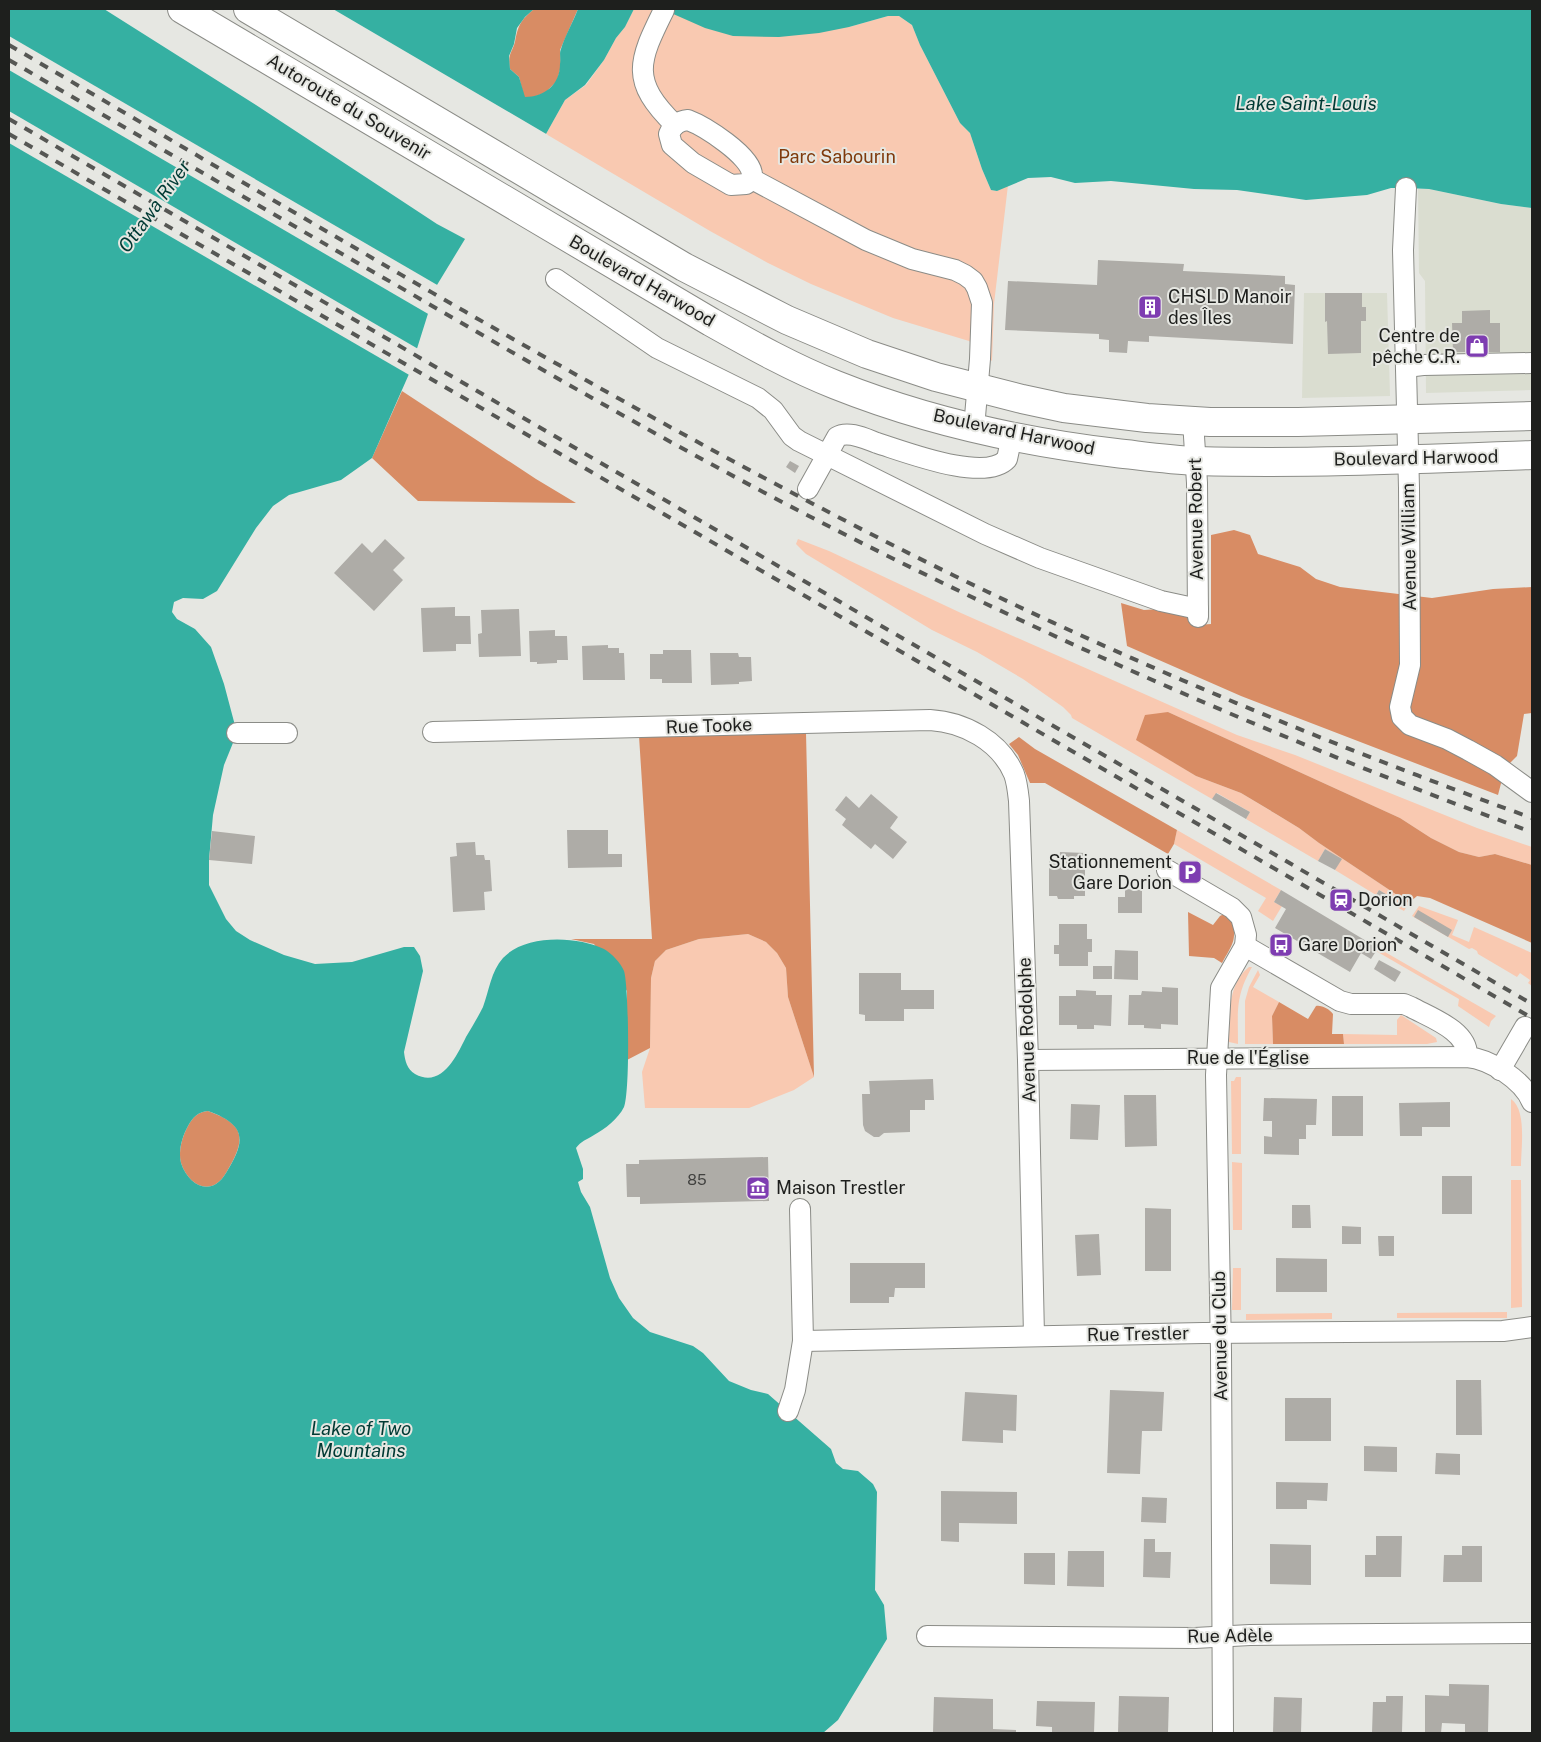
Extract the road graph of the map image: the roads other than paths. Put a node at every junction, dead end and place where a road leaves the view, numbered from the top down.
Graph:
1 (182, 9) edge
2 (248, 9) edge
3 (664, 10) dead end
4 (675, 125) junction
5 (533, 176) joint
6 (752, 179) junction
7 (1406, 188) dead end
8 (516, 206) joint
9 (556, 279) dead end
10 (1532, 363) edge
11 (1406, 367) junction
12 (977, 388) junction
13 (1532, 416) edge
14 (1406, 420) junction
15 (1193, 421) junction
16 (974, 428) junction
17 (1012, 436) junction
18 (826, 455) junction
19 (1532, 455) edge
20 (1408, 459) junction
21 (1195, 461) junction
22 (808, 489) dead end
23 (433, 732) dead end
24 (237, 733) dead end
25 (287, 733) dead end
26 (982, 737) joint
27 (1532, 792) edge
28 (1167, 870) dead end
29 (1245, 946) junction
30 (1525, 1027) dead end
31 (1467, 1057) junction
32 (1218, 1058) junction
33 (1028, 1060) junction
34 (1500, 1070) junction
35 (1532, 1102) edge
36 (800, 1208) dead end
37 (1532, 1327) edge
38 (1220, 1333) junction
39 (1034, 1336) junction
40 (804, 1341) junction
41 (788, 1411) dead end
42 (1532, 1633) edge
43 (927, 1636) dead end
44 (1222, 1636) junction
45 (1223, 1733) edge

1 - 8 highway, Autoroute du Souvenir
2 - 5 highway, Autoroute du Souvenir
3 - 4 street
4 - 6 street
4 - 6 street
5 - 12 highway, Boulevard Harwood
6 - 12 street
7 - 11 street, Avenue William
8 - 16 highway, Boulevard Harwood
9 - 18 street
10 - 11 street
11 - 14 street, Avenue William
12 - 15 highway, Boulevard Harwood
12 - 16 street
13 - 14 highway, Boulevard Harwood
14 - 15 highway, Boulevard Harwood
14 - 20 street, Avenue William
15 - 21 street, Avenue Robert
16 - 17 highway, Boulevard Harwood
17 - 18 street
17 - 21 highway, Boulevard Harwood
18 - 21 street, Avenue Robert
18 - 22 street
19 - 20 highway, Boulevard Harwood
20 - 21 highway, Boulevard Harwood
20 - 27 street, Avenue William
23 - 26 street, Rue Tooke
24 - 25 street
26 - 33 street, Avenue Rodolphe
28 - 29 street
29 - 31 street
29 - 32 street, Avenue du Club
30 - 34 street
31 - 32 street, Rue de l'Église
31 - 34 street, Rue de l'Église
32 - 33 street, Rue de l'Église
32 - 38 street, Avenue du Club
33 - 39 street, Avenue Rodolphe
34 - 35 street, Rue de l'Église
36 - 40 street
37 - 38 street, Rue Trestler
38 - 39 street, Rue Trestler
38 - 44 street, Avenue du Club
39 - 40 street, Rue Trestler
40 - 41 street
42 - 44 street, Rue Adèle
43 - 44 street, Rue Adèle
44 - 45 street, Avenue du Club

